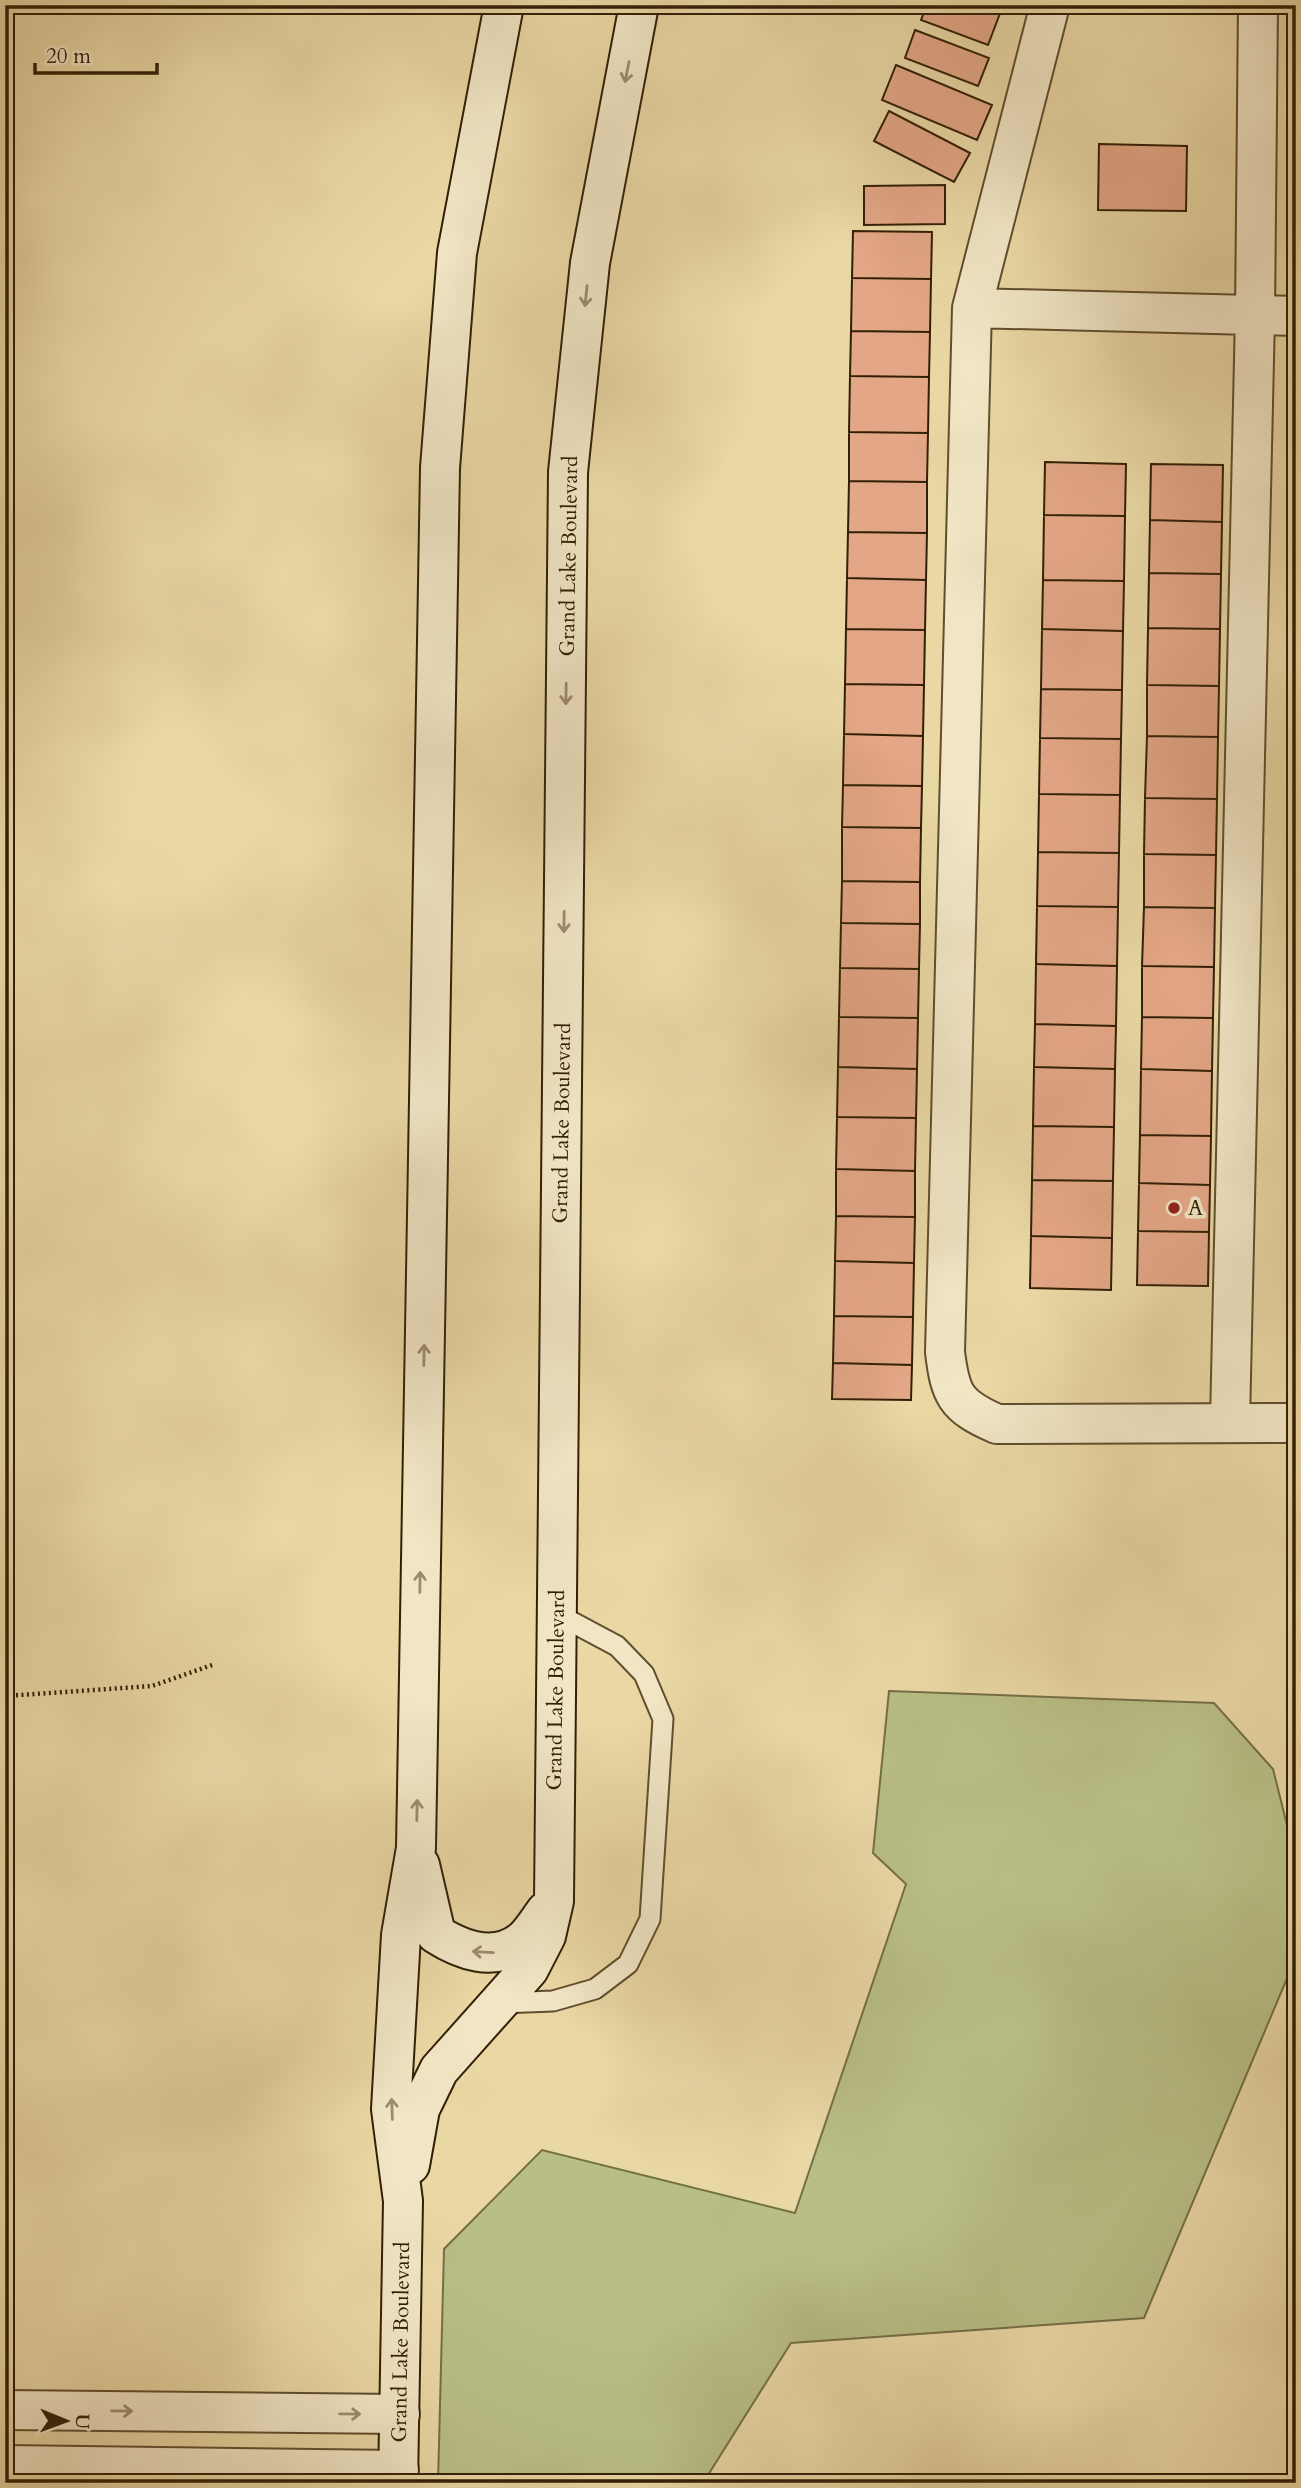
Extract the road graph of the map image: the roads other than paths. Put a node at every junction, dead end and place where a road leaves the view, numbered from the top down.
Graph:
1 (504, 5) edge
2 (639, 5) edge
3 (1050, 5) edge
4 (1258, 5) edge
5 (972, 308) junction
6 (1255, 315) junction
7 (1296, 316) edge
8 (1230, 1422) junction
9 (1296, 1423) edge
10 (557, 1614) junction
11 (416, 1848) junction
12 (554, 1901) junction
13 (499, 2003) junction
14 (402, 2201) junction
15 (5, 2410) edge
16 (400, 2414) junction
17 (5, 2465) edge
18 (399, 2476) edge

11 -> 1 street, Grand Lake Boulevard
2 -> 10 street, Grand Lake Boulevard
3 - 5 street
4 - 6 street
5 - 6 street
5 - 8 street
6 - 7 street
6 - 8 street
8 - 9 street
10 - 12 street, Grand Lake Boulevard
10 - 13 lane
12 -> 11 street
14 -> 11 street, Grand Lake Boulevard
12 - 13 street, Grand Lake Boulevard
13 - 14 street, Grand Lake Boulevard
14 - 16 street, Grand Lake Boulevard
15 -> 16 street
16 - 18 street, Grand Lake Boulevard
17 - 18 street

